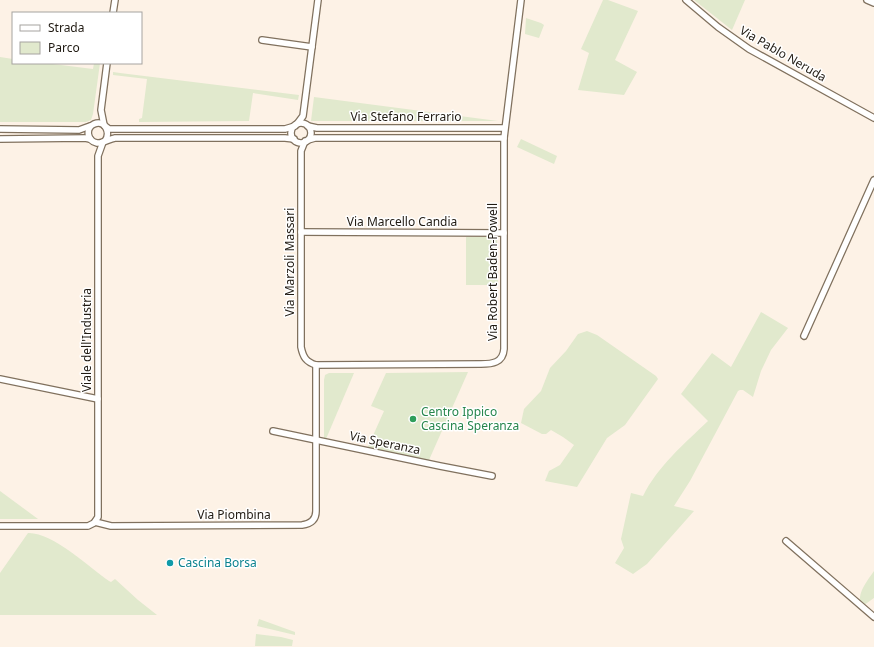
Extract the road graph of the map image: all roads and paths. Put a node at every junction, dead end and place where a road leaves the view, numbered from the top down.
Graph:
1 (115, 0) edge
2 (318, 0) edge
3 (521, 0) edge
4 (686, 0) edge
5 (867, 0) edge
6 (874, 3) edge
7 (113, 12) edge
8 (262, 40) dead end
9 (312, 47) junction
10 (107, 64) edge
11 (101, 110) junction
12 (303, 116) junction
13 (874, 118) edge
14 (92, 125) junction
15 (296, 125) junction
16 (307, 125) junction
17 (104, 126) junction
18 (504, 128) junction
19 (0, 129) edge
20 (504, 138) junction
21 (0, 139) edge
22 (91, 140) junction
23 (295, 140) junction
24 (104, 141) junction
25 (306, 141) junction
26 (301, 151) junction
27 (98, 156) junction
28 (874, 180) edge
29 (301, 232) junction
30 (504, 233) junction
31 (804, 336) dead end
32 (316, 365) junction
33 (0, 379) edge
34 (98, 398) junction
35 (273, 432) dead end
36 (316, 441) junction
37 (492, 476) dead end
38 (95, 522) junction
39 (0, 526) edge
40 (786, 541) dead end
41 (874, 617) edge

1 - 7 street
2 - 9 street
3 - 18 street, Via Robert Baden-Powell
4 - 13 street, Via Pablo Neruda
5 - 6 street
8 - 9 street
9 - 12 street
10 - 11 street
11 - 14 street
11 - 17 street
12 - 15 street
12 - 16 street
14 - 17 street
14 - 19 street
14 - 22 street
15 - 16 street
15 - 17 street
15 - 23 street
16 - 18 street, Via Stefano Ferrario
16 - 25 street
17 - 24 street
18 - 20 street, Via Robert Baden-Powell
20 - 25 street, Via Stefano Ferrario
20 - 30 street, Via Robert Baden-Powell
21 - 22 street
22 - 24 street
22 - 27 street
23 - 24 street
23 - 25 street
23 - 26 street, Via Marzoli Massari
24 - 27 street
25 - 26 street, Via Marzoli Massari
26 - 29 street, Via Marzoli Massari
27 - 34 street, Viale dell'Industria
28 - 31 street
29 - 30 street, Via Marcello Candia
29 - 32 street, Via Marzoli Massari
30 - 32 street, Via Robert Baden-Powell
32 - 36 street, Via Piombina
33 - 34 street
34 - 38 street, Viale dell'Industria
35 - 36 street, Via Speranza
36 - 37 street, Via Speranza
36 - 38 street, Via Piombina
38 - 39 street, Via Piombina
40 - 41 street

